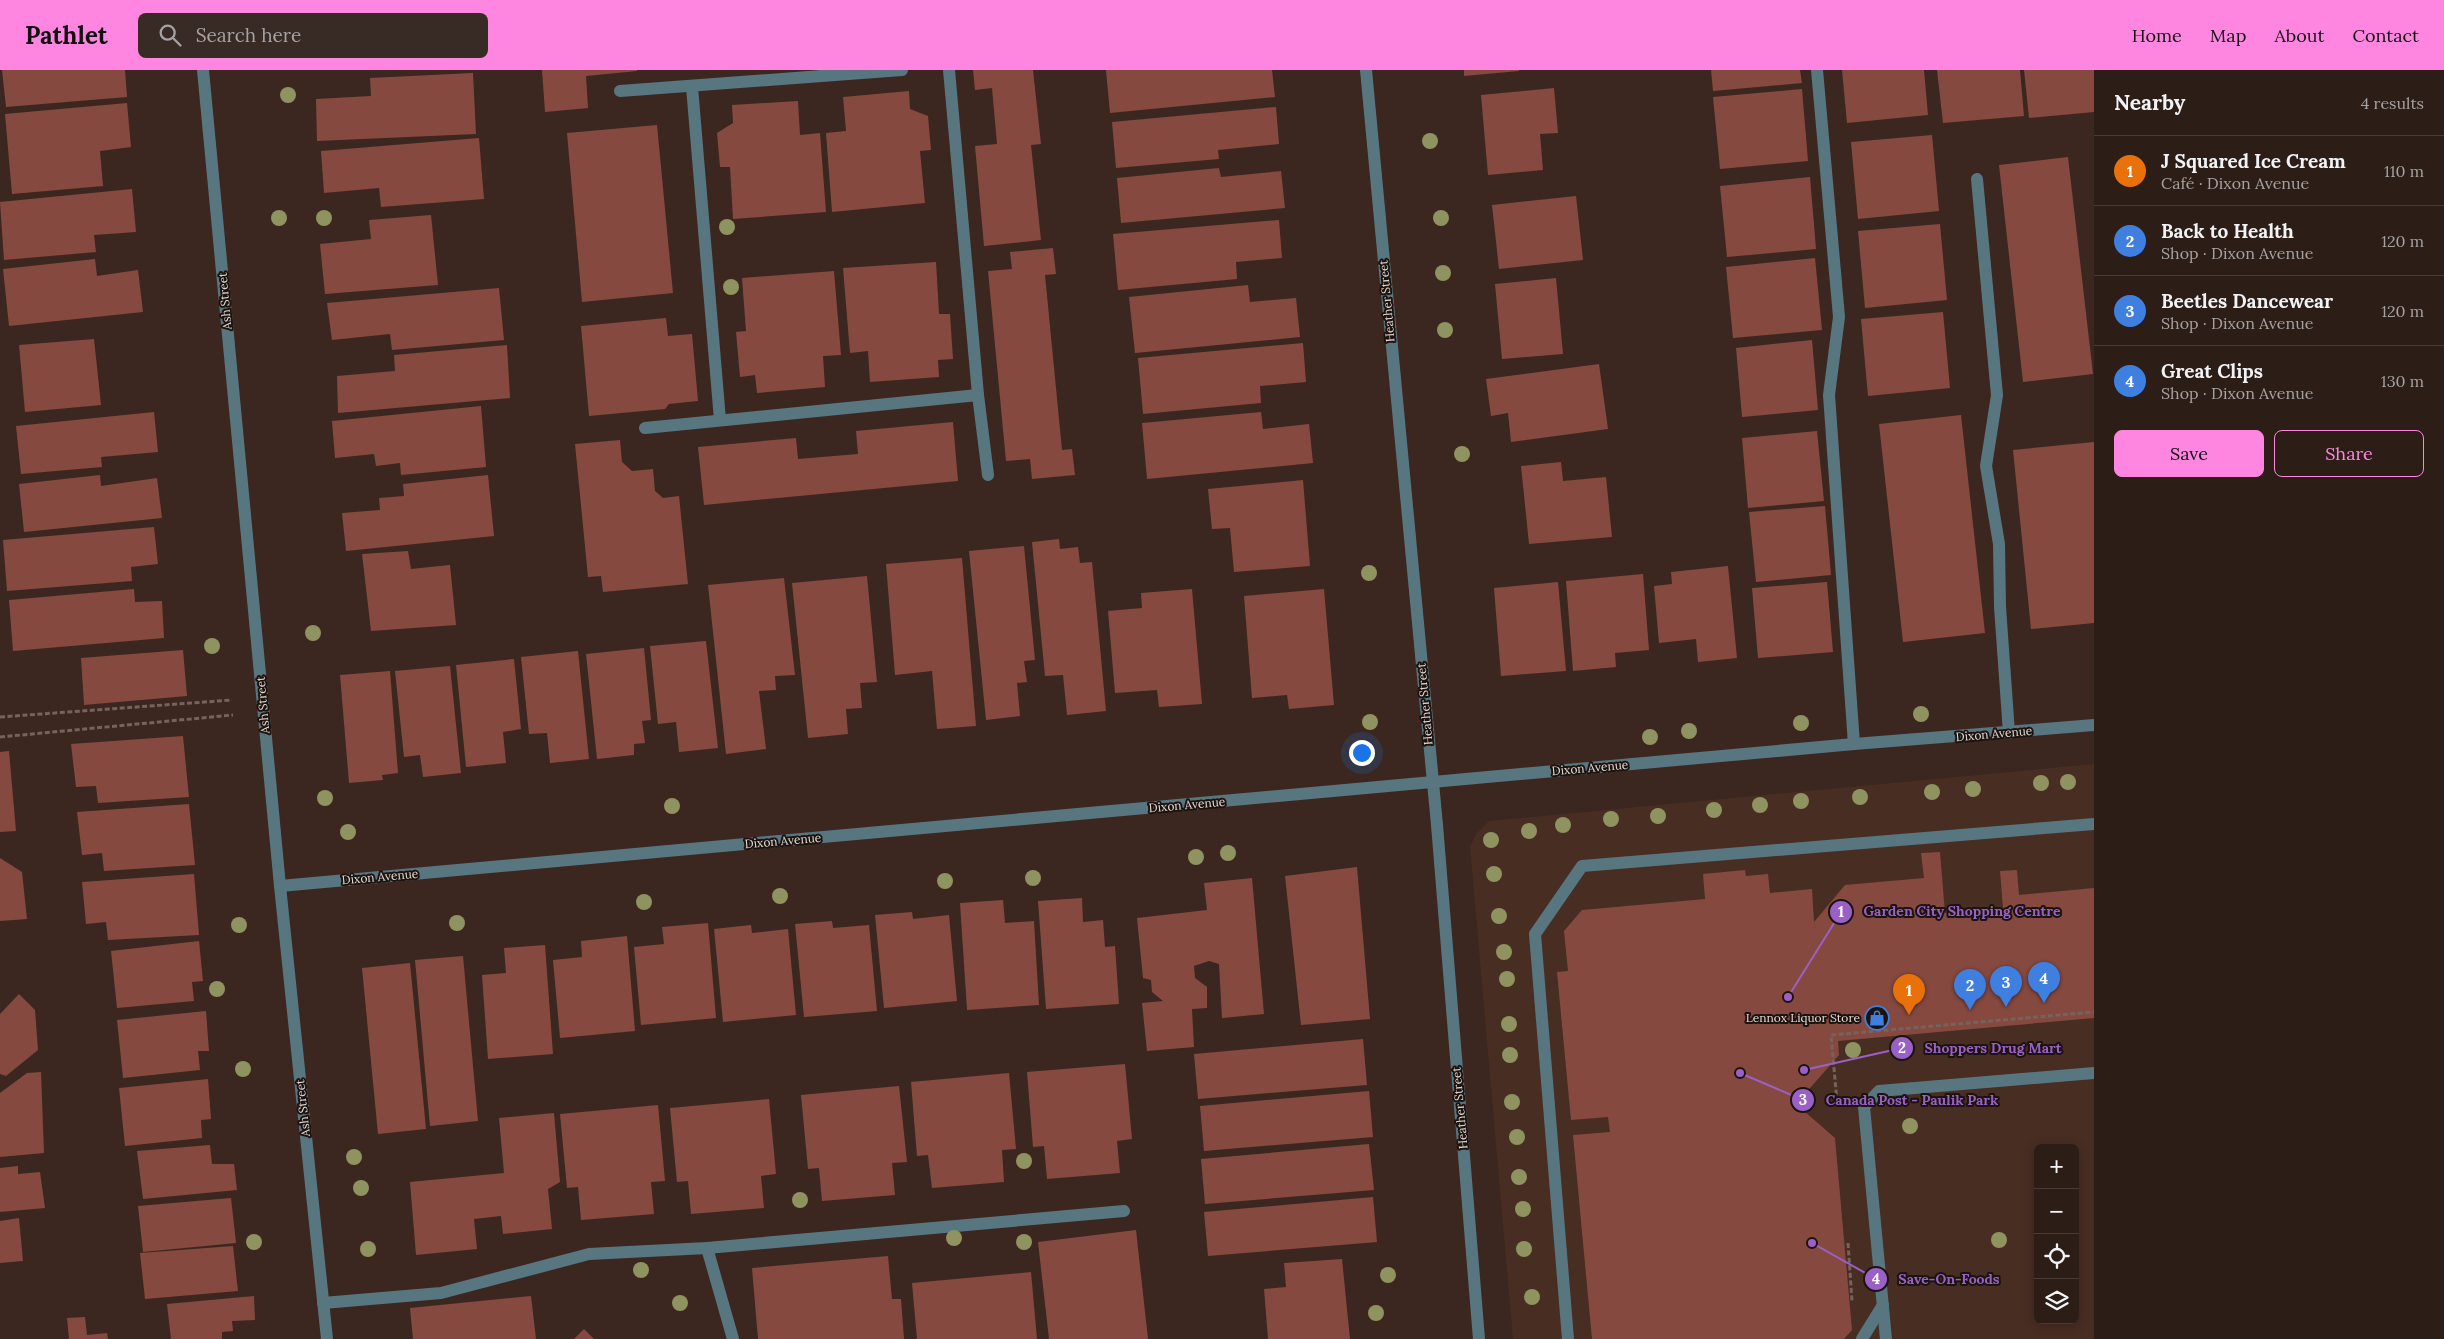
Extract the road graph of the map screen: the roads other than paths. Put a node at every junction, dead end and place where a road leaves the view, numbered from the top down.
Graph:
1 (204, 70) edge
2 (902, 70) edge
3 (949, 70) edge
4 (1366, 70) edge
5 (1817, 70) edge
6 (692, 87) junction
7 (620, 90) dead end
8 (1977, 179) dead end
9 (978, 396) junction
10 (720, 420) junction
11 (645, 428) dead end
12 (988, 475) dead end
13 (2094, 725) edge
14 (2008, 733) junction
15 (1854, 744) junction
16 (1432, 783) junction
17 (2094, 824) edge
18 (280, 886) junction
19 (2094, 1073) edge
20 (1124, 1211) dead end
21 (707, 1248) junction
22 (323, 1303) junction
23 (1883, 1305) junction
24 (327, 1339) edge
25 (733, 1339) edge
26 (1479, 1339) edge
27 (1568, 1339) edge
28 (1862, 1339) edge
29 (1886, 1339) edge

1 - 18 street, Ash Street
2 - 6 street
3 - 9 street
4 - 16 street, Heather Street
5 - 15 street
6 - 7 street
6 - 10 street
8 - 14 street
9 - 10 street
9 - 12 street
10 - 11 street
13 - 14 street, Dixon Avenue
14 - 15 street, Dixon Avenue
15 - 16 street, Dixon Avenue
16 - 18 street, Dixon Avenue
16 - 26 street, Heather Street
17 - 27 street
18 - 22 street, Ash Street
19 - 23 street
20 - 21 street
21 - 22 street
21 - 25 street
22 - 24 street, Ash Street
23 - 28 street
23 - 29 street

